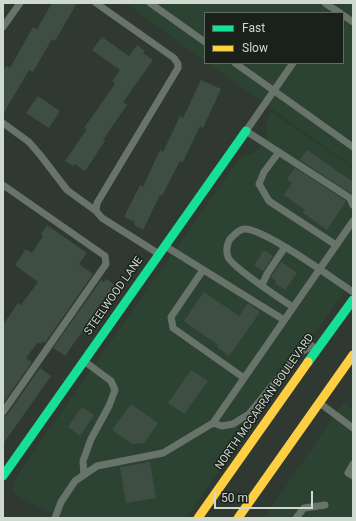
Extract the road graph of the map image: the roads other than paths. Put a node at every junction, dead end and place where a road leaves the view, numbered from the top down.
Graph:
1 (20, 3) edge
2 (96, 3) edge
3 (150, 3) edge
4 (328, 8) edge
5 (338, 12) edge
6 (344, 16) edge
7 (353, 22) edge
8 (3, 27) edge
9 (204, 41) edge
10 (236, 64) edge
11 (292, 64) edge
12 (274, 91) junction
13 (3, 123) edge
14 (246, 131) junction
15 (353, 147) edge
16 (279, 152) junction
17 (3, 185) edge
18 (353, 205) edge
19 (96, 211) junction
20 (353, 221) edge
21 (336, 245) junction
22 (164, 246) junction
23 (285, 247) junction
24 (159, 254) junction
25 (319, 269) junction
26 (203, 270) junction
27 (262, 285) junction
28 (353, 292) edge
29 (353, 300) edge
30 (293, 307) junction
31 (284, 320) junction
32 (326, 337) junction
33 (353, 354) edge
34 (84, 360) junction
35 (244, 378) junction
36 (319, 403) junction
37 (3, 412) edge
38 (213, 423) junction
39 (353, 428) edge
40 (353, 464) edge
41 (84, 475) junction
42 (3, 476) edge
43 (353, 476) edge
44 (247, 505) junction
45 (326, 505) dead end
46 (54, 518) edge
47 (198, 518) edge
48 (238, 518) edge
49 (242, 518) edge
50 (296, 518) edge

1 - 8 lane
2 - 19 lane
3 - 9 lane
4 - 5 lane
6 - 7 lane
10 - 12 lane
11 - 12 lane
12 - 14 lane
12 - 15 lane
13 - 19 lane
14 - 16 lane
14 - 22 main road, STEELWOOD LANE
16 - 18 lane
16 - 21 lane
17 - 37 lane
19 - 24 lane
20 - 21 lane
21 - 25 lane
22 - 24 main road, STEELWOOD LANE
22 - 26 lane
23 - 25 lane
23 - 27 lane
23 - 27 lane
24 - 34 main road, STEELWOOD LANE
25 - 28 lane
25 - 30 lane
26 - 31 lane
26 - 35 lane
27 - 30 lane
29 - 32 main road, NORTH MCCARRAN BOULEVARD
30 - 31 lane
31 - 35 lane
32 - 38 lane
32 - 47 main road, NORTH MCCARRAN BOULEVARD
33 - 36 main road
34 - 41 lane
34 - 42 main road, STEELWOOD LANE
35 - 38 lane
36 - 39 lane
36 - 44 main road
38 - 41 lane
40 - 43 lane
41 - 46 lane
44 - 48 main road
44 - 49 main road
45 - 50 lane

